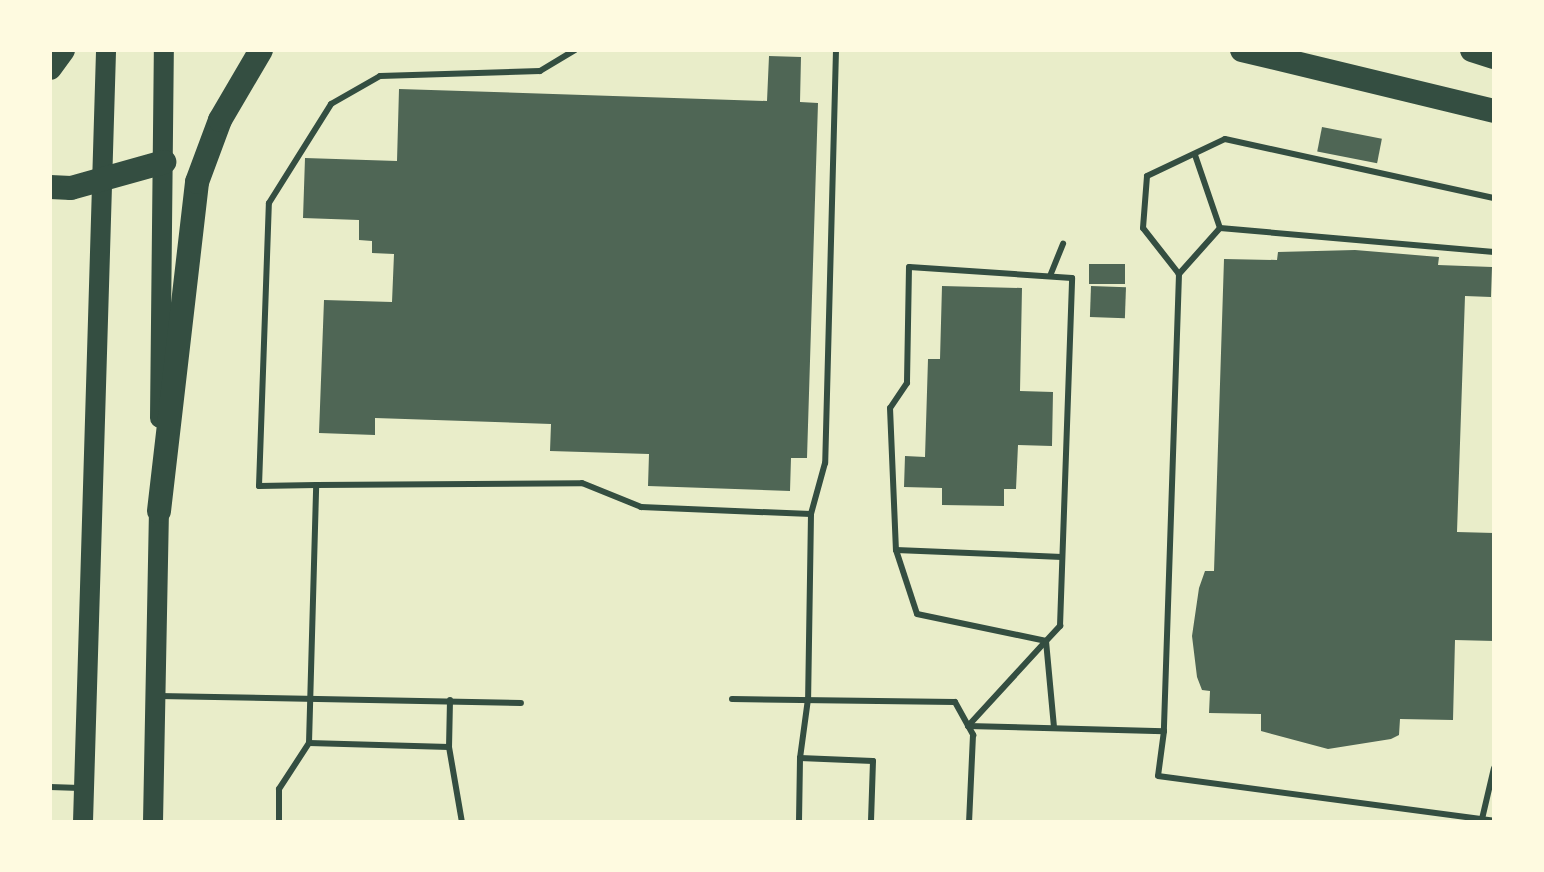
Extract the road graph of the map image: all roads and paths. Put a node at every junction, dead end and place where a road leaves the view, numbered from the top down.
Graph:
1 (63, 50) edge
2 (106, 50) edge
3 (164, 50) edge
4 (261, 50) edge
5 (575, 50) edge
6 (836, 50) edge
7 (1242, 50) edge
8 (1472, 50) edge
9 (1494, 57) edge
10 (50, 68) edge
11 (1494, 111) edge
12 (1195, 155) junction
13 (164, 162) junction
14 (102, 179) junction
15 (50, 187) edge
16 (1494, 198) edge
17 (1220, 228) junction
18 (1063, 243) dead end
19 (1494, 252) edge
20 (1179, 274) junction
21 (1050, 276) junction
22 (316, 485) junction
23 (159, 511) junction
24 (811, 514) junction
25 (896, 550) junction
26 (1062, 557) junction
27 (1046, 641) junction
28 (310, 695) junction
29 (156, 696) junction
30 (732, 699) dead end
31 (808, 699) junction
32 (450, 700) junction
33 (521, 703) dead end
34 (968, 726) junction
35 (1054, 728) junction
36 (1164, 731) junction
37 (309, 743) junction
38 (449, 747) junction
39 (800, 758) junction
40 (1494, 768) edge
41 (50, 787) edge
42 (84, 789) junction
43 (1482, 819) junction
44 (1494, 821) edge
45 (83, 822) edge
46 (153, 822) edge
47 (279, 822) edge
48 (462, 822) edge
49 (799, 822) edge
50 (871, 822) edge
51 (969, 822) edge

1 - 10 highway
2 - 14 main road
3 - 13 main road
4 - 23 highway
5 - 22 lane
6 - 24 lane
7 - 11 highway
8 - 9 highway
12 - 16 lane
12 - 17 lane
12 - 20 lane
13 - 14 highway
13 - 23 main road
14 - 15 highway
14 - 42 main road
17 - 19 lane
17 - 20 lane
18 - 21 lane
20 - 36 lane
21 - 25 lane
21 - 26 lane
22 - 24 lane
22 - 28 lane
23 - 29 main road
24 - 31 lane
25 - 26 lane
25 - 27 lane
26 - 27 lane
27 - 34 lane
27 - 35 lane
28 - 29 lane
28 - 32 lane
28 - 37 lane
29 - 46 main road
30 - 31 lane
31 - 34 lane
31 - 39 lane
32 - 33 lane
32 - 38 lane
34 - 35 lane
34 - 51 lane
35 - 36 lane
36 - 43 lane
37 - 38 lane
37 - 47 lane
38 - 48 lane
39 - 49 lane
39 - 50 lane
40 - 43 lane
41 - 42 lane
42 - 45 main road
43 - 44 lane

